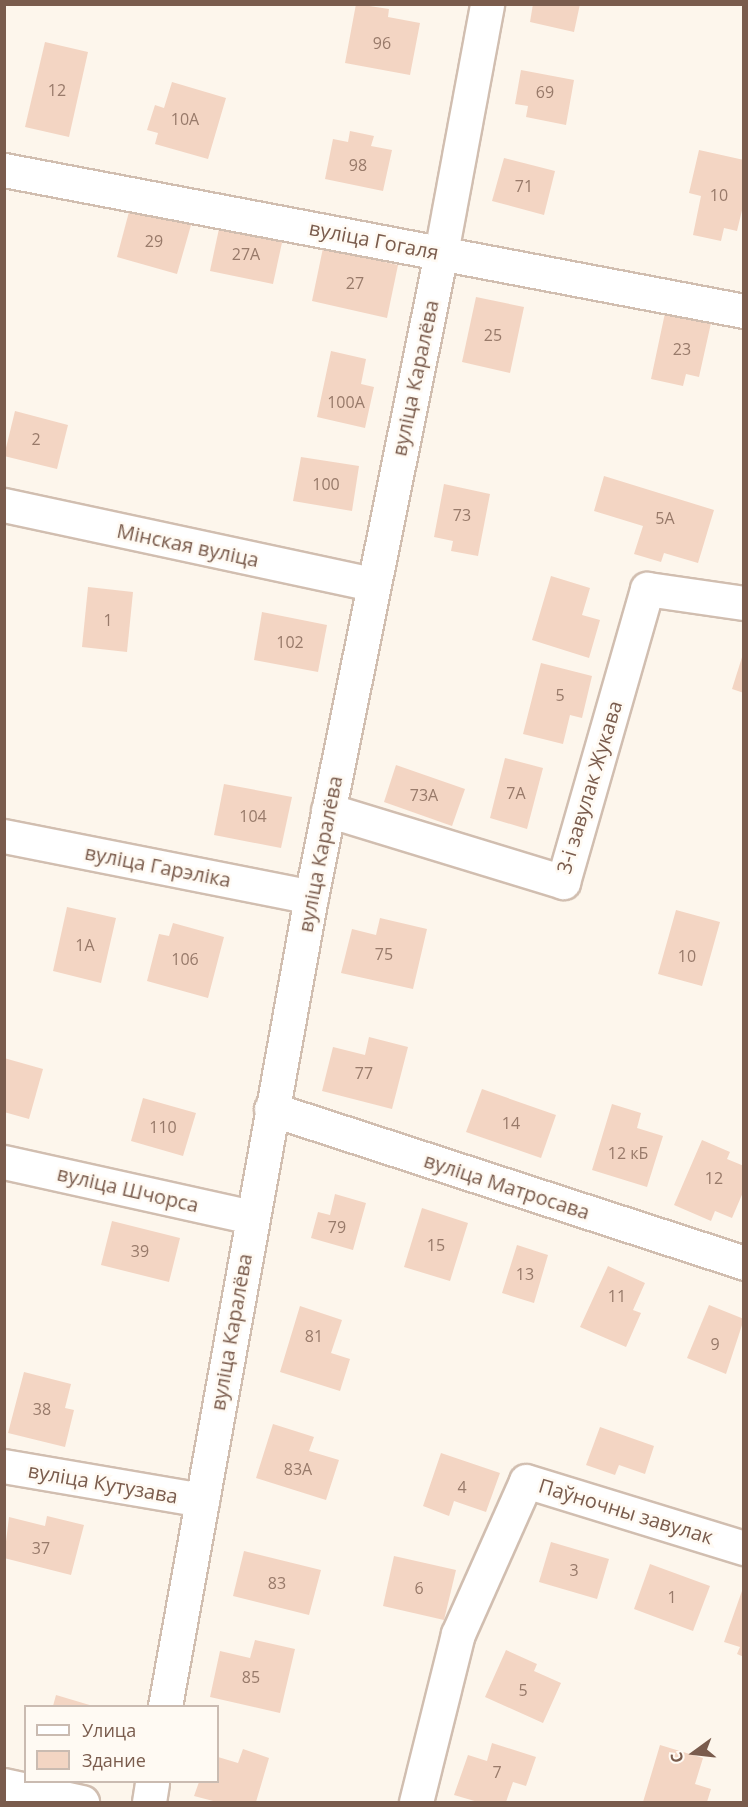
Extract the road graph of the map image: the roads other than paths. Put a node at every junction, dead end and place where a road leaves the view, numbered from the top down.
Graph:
1 (487, 4) edge
2 (4, 170) edge
3 (441, 253) junction
4 (744, 311) edge
5 (4, 505) edge
6 (372, 584) junction
7 (744, 603) edge
8 (328, 810) junction
9 (4, 836) edge
10 (311, 897) junction
11 (271, 1109) junction
12 (4, 1162) edge
13 (252, 1217) junction
14 (744, 1263) edge
15 (4, 1466) edge
16 (202, 1500) junction
17 (744, 1548) edge
18 (165, 1705) edge
19 (152, 1783) edge
20 (4, 1785) edge
21 (82, 1803) edge
22 (148, 1803) edge
23 (416, 1803) edge

1 - 3 street, вуліца Каралёва
2 - 3 street, вуліца Гогаля
3 - 4 street, вуліца Гогаля
3 - 6 street, вуліца Каралёва
5 - 6 street, Мінская вуліца
6 - 8 street, вуліца Каралёва
7 - 8 street, 3-і завулак Жукава
8 - 10 street, вуліца Каралёва
9 - 10 street, вуліца Гарэліка
10 - 11 street, вуліца Каралёва
11 - 13 street, вуліца Каралёва
11 - 14 street, вуліца Матросава
12 - 13 street, вуліца Шчорса
13 - 16 street, вуліца Каралёва
15 - 16 street, вуліца Кутузава
16 - 18 street, вуліца Каралёва
17 - 23 street, Паўночны завулак
19 - 22 street
20 - 21 street

